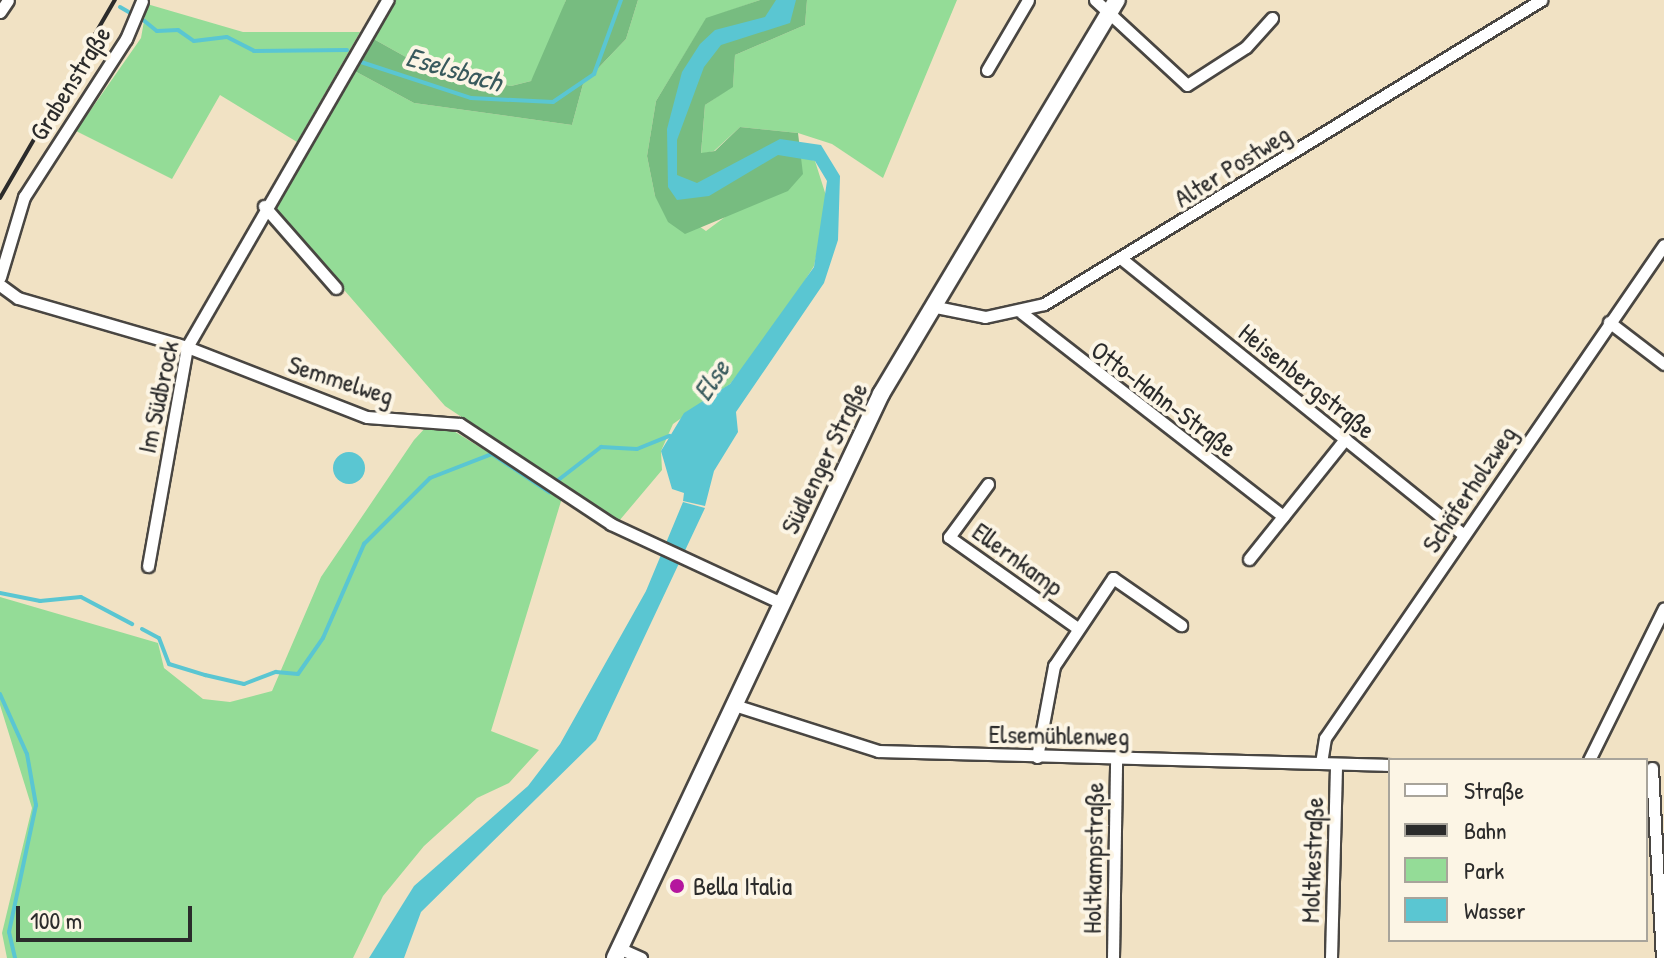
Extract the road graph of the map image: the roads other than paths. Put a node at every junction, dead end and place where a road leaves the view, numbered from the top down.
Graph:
1 (8, 0) edge
2 (387, 0) edge
3 (1028, 0) edge
4 (1541, 0) edge
5 (142, 1) edge
6 (1107, 3) edge
7 (0, 12) edge
8 (1272, 18) dead end
9 (987, 70) dead end
10 (264, 206) junction
11 (1664, 245) edge
12 (1123, 260) junction
13 (0, 277) edge
14 (0, 285) edge
15 (336, 288) dead end
16 (931, 306) junction
17 (1022, 313) junction
18 (1609, 322) junction
19 (187, 347) junction
20 (1664, 364) edge
21 (1345, 439) junction
22 (988, 484) dead end
23 (1283, 516) junction
24 (1464, 535) junction
25 (1249, 559) dead end
26 (148, 566) dead end
27 (781, 603) junction
28 (1664, 608) edge
29 (1181, 625) dead end
30 (1076, 627) junction
31 (734, 705) junction
32 (1037, 757) junction
33 (1116, 758) junction
34 (1590, 758) edge
35 (1321, 763) junction
36 (1336, 764) junction
37 (1388, 765) edge
38 (1654, 768) edge
39 (618, 953) edge
40 (641, 958) edge
41 (1113, 958) edge
42 (1331, 958) edge
43 (1662, 958) edge

1 - 7 street
2 - 10 street, Im Südbrock
3 - 9 street
4 - 12 street, Alter Postweg
5 - 13 street, Grabenstraße
6 - 8 street
6 - 16 main road, Südlenger Straße
10 - 15 street
10 - 19 street, Im Südbrock
11 - 18 street, Schäferholzweg
12 - 17 street, Alter Postweg
12 - 21 street, Heisenbergstraße
14 - 19 street, Semmelweg
16 - 17 street, Alter Postweg
16 - 27 main road, Südlenger Straße
17 - 23 street, Otto-Hahn-Straße
18 - 20 street
18 - 24 street, Schäferholzweg
19 - 26 street, Im Südbrock
19 - 27 street, Semmelweg
21 - 23 street
21 - 24 street, Heisenbergstraße
22 - 30 street, Ellernkamp
23 - 25 street
24 - 35 street, Schäferholzweg
27 - 31 main road, Südlenger Straße
28 - 34 street
29 - 30 street, Ellernkamp
30 - 32 street, Ellernkamp
31 - 32 street, Elsemühlenweg
31 - 39 main road, Südlenger Straße
32 - 33 street, Elsemühlenweg
33 - 35 street, Elsemühlenweg
33 - 41 street, Holtkampstraße
35 - 36 street, Elsemühlenweg
36 - 37 street, Elsemühlenweg
36 - 42 street, Moltkestraße
38 - 43 street
39 - 40 street

